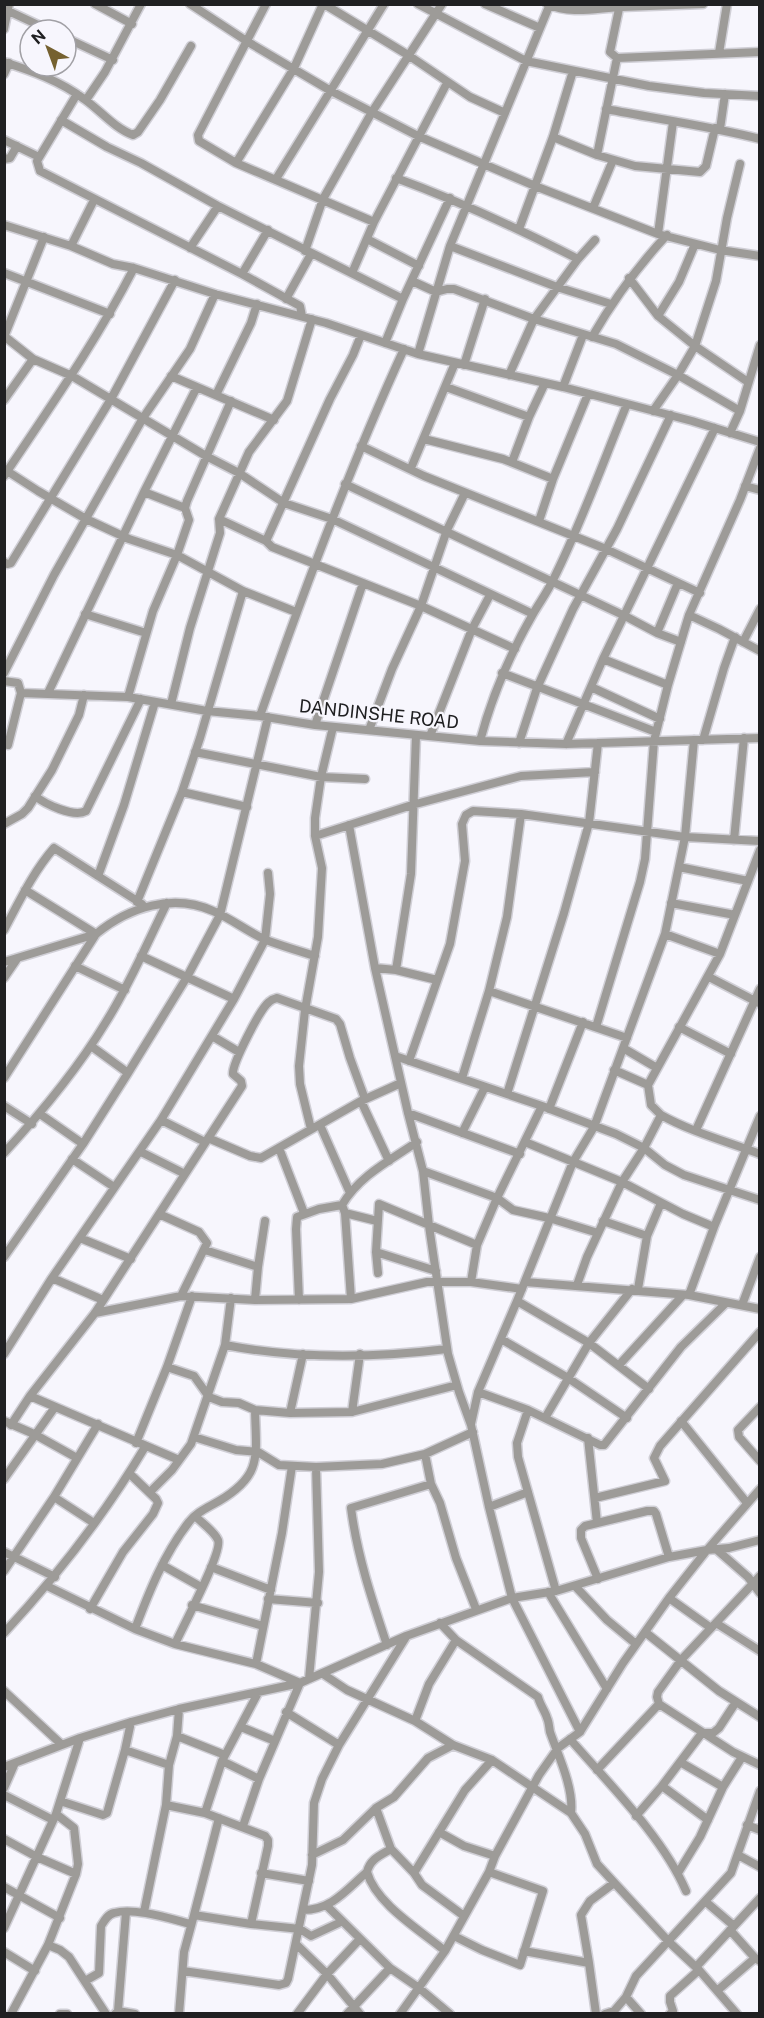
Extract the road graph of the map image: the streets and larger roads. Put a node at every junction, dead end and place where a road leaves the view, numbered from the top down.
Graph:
1 (95, 4) edge
2 (141, 4) edge
3 (190, 4) edge
4 (266, 4) edge
5 (323, 4) edge
6 (384, 4) edge
7 (418, 4) edge
8 (442, 4) edge
9 (485, 4) edge
10 (703, 4) edge
11 (727, 4) edge
12 (548, 5) edge
13 (620, 6) edge
14 (7, 8) edge
15 (436, 13) junction
16 (26, 18) edge
17 (132, 24) junction
18 (540, 28) junction
19 (4, 29) edge
20 (368, 32) junction
21 (248, 42) junction
22 (78, 44) edge
23 (191, 46) dead end
24 (759, 51) edge
25 (719, 53) junction
26 (408, 55) junction
27 (617, 58) junction
28 (113, 60) junction
29 (526, 61) junction
30 (7, 62) edge
31 (294, 68) junction
32 (573, 71) junction
33 (4, 74) edge
34 (614, 78) junction
35 (447, 83) junction
36 (331, 91) junction
37 (77, 93) junction
38 (725, 94) junction
39 (759, 96) edge
40 (86, 100) junction
41 (606, 109) junction
42 (372, 112) junction
43 (505, 112) junction
44 (61, 120) junction
45 (673, 122) junction
46 (718, 129) junction
47 (418, 136) junction
48 (553, 137) junction
49 (759, 139) edge
50 (4, 140) edge
51 (17, 146) junction
52 (597, 155) junction
53 (39, 157) junction
54 (4, 159) edge
55 (613, 160) junction
56 (236, 163) junction
57 (484, 164) junction
58 (740, 164) dead end
59 (667, 168) junction
60 (396, 178) junction
61 (276, 179) junction
62 (535, 186) junction
63 (450, 198) junction
64 (323, 199) junction
65 (93, 200) junction
66 (218, 206) junction
67 (467, 206) junction
68 (593, 208) junction
69 (374, 222) junction
70 (4, 225) edge
71 (519, 229) junction
72 (268, 230) junction
73 (662, 234) junction
74 (44, 237) junction
75 (367, 239) junction
76 (595, 240) dead end
77 (694, 244) junction
78 (71, 246) junction
79 (450, 246) junction
80 (190, 248) junction
81 (720, 250) junction
82 (308, 253) junction
83 (759, 256) edge
84 (578, 259) junction
85 (419, 266) junction
86 (134, 268) junction
87 (4, 273) edge
88 (352, 273) junction
89 (242, 274) junction
90 (629, 278) junction
91 (175, 280) junction
92 (27, 281) junction
93 (412, 281) junction
94 (557, 287) junction
95 (436, 292) junction
96 (215, 294) junction
97 (402, 298) junction
98 (286, 299) junction
99 (485, 299) junction
100 (611, 303) junction
101 (257, 304) junction
102 (111, 314) junction
103 (302, 316) junction
104 (658, 316) junction
105 (312, 319) junction
106 (534, 319) junction
107 (361, 335) junction
108 (5, 336) edge
109 (588, 336) junction
110 (385, 343) junction
111 (759, 345) edge
112 (695, 346) junction
113 (404, 349) junction
114 (418, 354) junction
115 (33, 359) junction
116 (757, 363) edge
117 (459, 364) junction
118 (510, 375) junction
119 (678, 375) junction
120 (72, 376) junction
121 (171, 376) junction
122 (748, 382) junction
123 (545, 383) junction
124 (197, 387) junction
125 (446, 387) junction
126 (563, 387) junction
127 (588, 394) junction
128 (216, 395) junction
129 (111, 399) junction
130 (4, 400) edge
131 (231, 401) junction
132 (627, 404) junction
133 (653, 411) junction
134 (740, 411) junction
135 (671, 415) junction
136 (143, 417) junction
137 (529, 417) junction
138 (274, 420) junction
139 (715, 428) junction
140 (730, 433) junction
141 (173, 436) junction
142 (424, 439) junction
143 (759, 442) edge
144 (361, 446) junction
145 (759, 448) edge
146 (206, 456) junction
147 (512, 462) junction
148 (411, 468) junction
149 (6, 472) edge
150 (239, 473) junction
151 (553, 479) junction
152 (345, 484) junction
153 (745, 486) junction
154 (759, 490) edge
155 (144, 492) junction
156 (465, 493) junction
157 (51, 499) junction
158 (284, 503) junction
159 (185, 508) junction
160 (86, 519) junction
161 (219, 519) junction
162 (332, 519) junction
163 (539, 521) junction
164 (447, 530) junction
165 (124, 535) junction
166 (574, 536) junction
167 (266, 541) junction
168 (606, 549) junction
169 (177, 555) junction
170 (4, 562) edge
171 (314, 563) junction
172 (434, 566) junction
173 (647, 567) junction
174 (208, 572) junction
175 (553, 581) junction
176 (363, 583) junction
177 (678, 583) junction
178 (243, 591) junction
179 (700, 593) junction
180 (490, 595) junction
181 (581, 596) junction
182 (421, 606) junction
183 (759, 609) edge
184 (296, 612) junction
185 (85, 614) junction
186 (533, 614) junction
187 (689, 615) junction
188 (625, 616) junction
189 (472, 630) junction
190 (146, 633) junction
191 (657, 633) junction
192 (739, 640) junction
193 (681, 642) junction
194 (515, 649) junction
195 (759, 651) edge
196 (603, 659) junction
197 (4, 673) edge
198 (502, 673) junction
199 (4, 681) edge
200 (668, 685) junction
201 (591, 687) junction
202 (537, 688) junction
203 (21, 693) junction
204 (48, 693) junction
205 (84, 695) junction
206 (128, 697) junction
207 (141, 699) junction
208 (155, 702) junction
209 (171, 704) junction
210 (582, 704) junction
211 (207, 711) junction
212 (264, 717) junction
213 (660, 719) junction
214 (315, 725) junction
215 (333, 727) junction
216 (369, 730) junction
217 (416, 735) junction
218 (430, 736) junction
219 (655, 737) junction
220 (744, 738) junction
221 (759, 738) edge
222 (698, 740) junction
223 (480, 741) junction
224 (519, 742) junction
225 (598, 743) junction
226 (566, 744) junction
227 (8, 745) dead end
228 (195, 752) junction
229 (258, 764) junction
230 (595, 772) junction
231 (321, 777) junction
232 (365, 779) dead end
233 (182, 792) junction
234 (35, 796) junction
235 (412, 805) junction
236 (247, 807) junction
237 (521, 814) junction
238 (589, 823) junction
239 (4, 824) edge
240 (349, 825) junction
241 (646, 830) junction
242 (315, 836) junction
243 (685, 837) junction
244 (734, 840) junction
245 (759, 841) edge
246 (759, 850) edge
247 (679, 867) junction
248 (268, 873) dead end
249 (98, 876) junction
250 (748, 880) junction
251 (25, 890) junction
252 (137, 902) junction
253 (167, 903) junction
254 (671, 903) junction
255 (148, 907) junction
256 (220, 915) junction
257 (735, 915) junction
258 (4, 930) edge
259 (96, 934) junction
260 (665, 934) junction
261 (265, 939) junction
262 (720, 954) junction
263 (141, 956) junction
264 (315, 956) junction
265 (17, 958) junction
266 (4, 962) edge
267 (75, 966) junction
268 (375, 968) junction
269 (396, 970) junction
270 (187, 977) junction
271 (709, 977) junction
272 (4, 978) edge
273 (437, 980) junction
274 (759, 989) edge
275 (125, 990) junction
276 (489, 991) junction
277 (234, 999) junction
278 (757, 1002) edge
279 (535, 1007) junction
280 (305, 1010) junction
281 (583, 1022) junction
282 (596, 1027) junction
283 (680, 1027) junction
284 (212, 1036) junction
285 (627, 1038) junction
286 (91, 1046) junction
287 (623, 1048) junction
288 (239, 1052) junction
289 (731, 1054) junction
290 (395, 1056) junction
291 (409, 1060) junction
292 (657, 1068) junction
293 (614, 1070) junction
294 (128, 1073) junction
295 (4, 1078) edge
296 (462, 1078) junction
297 (401, 1083) junction
298 (648, 1084) junction
299 (485, 1087) junction
300 (507, 1094) junction
301 (363, 1100) junction
302 (4, 1106) edge
303 (546, 1108) junction
304 (408, 1113) junction
305 (40, 1114) junction
306 (661, 1115) junction
307 (759, 1116) edge
308 (161, 1120) junction
309 (32, 1124) junction
310 (320, 1125) junction
311 (594, 1127) junction
312 (311, 1129) junction
313 (696, 1130) junction
314 (462, 1133) junction
315 (207, 1140) junction
316 (417, 1142) junction
317 (525, 1142) junction
318 (83, 1144) junction
319 (279, 1148) junction
320 (644, 1148) junction
321 (745, 1149) junction
322 (141, 1152) junction
323 (4, 1153) edge
324 (520, 1154) junction
325 (759, 1154) edge
326 (72, 1159) junction
327 (389, 1161) junction
328 (573, 1162) junction
329 (423, 1171) junction
330 (185, 1174) junction
331 (622, 1182) junction
332 (114, 1187) junction
333 (730, 1189) junction
334 (350, 1193) junction
335 (497, 1198) junction
336 (759, 1200) edge
337 (662, 1203) junction
338 (344, 1209) junction
339 (304, 1213) junction
340 (159, 1214) junction
341 (549, 1218) junction
342 (265, 1221) dead end
343 (378, 1221) junction
344 (603, 1221) junction
345 (429, 1226) junction
346 (714, 1227) junction
347 (597, 1233) junction
348 (647, 1236) junction
349 (80, 1238) junction
350 (477, 1245) junction
351 (205, 1250) junction
352 (376, 1252) junction
353 (4, 1257) edge
354 (759, 1257) edge
355 (131, 1259) junction
356 (258, 1267) junction
357 (436, 1271) junction
358 (378, 1274) dead end
359 (52, 1278) junction
360 (437, 1281) junction
361 (471, 1282) junction
362 (523, 1285) junction
363 (578, 1285) junction
364 (635, 1289) junction
365 (686, 1295) junction
366 (181, 1296) junction
367 (192, 1296) junction
368 (231, 1298) junction
369 (351, 1299) junction
370 (104, 1300) junction
371 (255, 1300) junction
372 (299, 1300) junction
373 (517, 1301) junction
374 (726, 1303) junction
375 (742, 1305) junction
376 (759, 1309) edge
377 (95, 1313) junction
378 (759, 1332) edge
379 (501, 1339) junction
380 (8, 1341) edge
381 (589, 1343) junction
382 (225, 1345) junction
383 (447, 1349) junction
384 (4, 1354) edge
385 (303, 1354) junction
386 (360, 1354) junction
387 (619, 1365) junction
388 (167, 1367) junction
389 (568, 1378) junction
390 (457, 1385) junction
391 (649, 1389) junction
392 (478, 1392) junction
393 (30, 1396) junction
394 (209, 1397) junction
395 (55, 1407) junction
396 (759, 1407) edge
397 (255, 1410) junction
398 (528, 1410) junction
399 (352, 1412) junction
400 (290, 1413) junction
401 (545, 1418) junction
402 (627, 1418) junction
403 (681, 1421) junction
404 (8, 1423) edge
405 (98, 1424) junction
406 (472, 1428) junction
407 (34, 1434) junction
408 (194, 1437) junction
409 (588, 1438) junction
410 (140, 1445) junction
411 (256, 1452) junction
412 (425, 1454) junction
413 (77, 1458) junction
414 (179, 1461) junction
415 (759, 1461) edge
416 (292, 1466) junction
417 (316, 1467) junction
418 (129, 1473) junction
419 (4, 1479) edge
420 (431, 1484) junction
421 (759, 1489) edge
422 (150, 1492) junction
423 (528, 1492) junction
424 (54, 1497) junction
425 (595, 1498) junction
426 (747, 1503) junction
427 (489, 1507) junction
428 (195, 1516) junction
429 (94, 1523) junction
430 (597, 1523) junction
431 (759, 1540) edge
432 (712, 1549) junction
433 (4, 1552) edge
434 (669, 1557) junction
435 (14, 1558) junction
436 (162, 1565) junction
437 (211, 1568) junction
438 (4, 1571) edge
439 (759, 1576) edge
440 (55, 1577) junction
441 (598, 1579) junction
442 (752, 1583) junction
443 (47, 1586) junction
444 (575, 1586) junction
445 (201, 1587) junction
446 (271, 1590) junction
447 (552, 1592) junction
448 (759, 1593) edge
449 (512, 1598) junction
450 (669, 1598) junction
451 (268, 1599) junction
452 (318, 1603) junction
453 (192, 1605) junction
454 (90, 1609) junction
455 (476, 1609) junction
456 (440, 1623) junction
457 (714, 1625) junction
458 (263, 1626) junction
459 (135, 1629) junction
460 (645, 1632) junction
461 (4, 1633) edge
462 (406, 1636) junction
463 (456, 1640) junction
464 (175, 1644) junction
465 (636, 1644) junction
466 (387, 1645) junction
467 (759, 1651) edge
468 (681, 1660) junction
469 (255, 1664) junction
470 (323, 1674) junction
471 (309, 1679) junction
472 (300, 1683) junction
473 (607, 1689) junction
474 (4, 1691) edge
475 (258, 1693) junction
476 (369, 1698) junction
477 (736, 1702) junction
478 (659, 1704) junction
479 (179, 1709) junction
480 (286, 1712) junction
481 (759, 1717) edge
482 (415, 1721) junction
483 (131, 1722) junction
484 (241, 1727) junction
485 (580, 1732) junction
486 (702, 1733) junction
487 (177, 1736) junction
488 (80, 1737) junction
489 (570, 1739) junction
490 (275, 1741) junction
491 (61, 1744) junction
492 (339, 1745) junction
493 (453, 1745) junction
494 (558, 1748) junction
495 (126, 1750) junction
496 (742, 1757) junction
497 (224, 1758) junction
498 (492, 1760) junction
499 (680, 1762) junction
500 (15, 1763) junction
501 (759, 1765) edge
502 (169, 1766) junction
503 (4, 1767) edge
504 (597, 1770) junction
505 (260, 1779) junction
506 (533, 1786) junction
507 (662, 1786) junction
508 (723, 1787) junction
509 (4, 1788) edge
510 (759, 1791) edge
511 (4, 1795) edge
512 (60, 1801) junction
513 (166, 1805) junction
514 (376, 1808) junction
515 (205, 1813) junction
516 (571, 1813) junction
517 (636, 1816) junction
518 (55, 1817) junction
519 (219, 1818) junction
520 (708, 1820) junction
521 (747, 1825) junction
522 (243, 1826) junction
523 (759, 1830) edge
524 (439, 1832) junction
525 (4, 1839) edge
526 (391, 1849) junction
527 (312, 1855) junction
528 (738, 1855) junction
529 (37, 1857) junction
530 (495, 1857) junction
531 (759, 1867) edge
532 (367, 1872) junction
533 (489, 1872) junction
534 (261, 1873) junction
535 (414, 1873) junction
536 (678, 1873) junction
537 (76, 1874) junction
538 (309, 1881) junction
539 (614, 1883) junction
540 (4, 1887) edge
541 (686, 1892) dead end
542 (19, 1896) junction
543 (759, 1898) edge
544 (706, 1902) junction
545 (327, 1906) junction
546 (303, 1910) junction
547 (126, 1912) junction
548 (144, 1912) junction
549 (194, 1915) junction
550 (464, 1916) junction
551 (60, 1918) junction
552 (341, 1922) junction
553 (191, 1924) junction
554 (251, 1924) junction
555 (4, 1928) edge
556 (732, 1928) junction
557 (300, 1929) junction
558 (454, 1936) junction
559 (359, 1940) junction
560 (669, 1942) junction
561 (296, 1944) junction
562 (48, 1945) junction
563 (445, 1951) junction
564 (524, 1951) junction
565 (4, 1952) edge
566 (757, 1960) edge
567 (590, 1963) junction
568 (390, 1968) junction
569 (698, 1968) junction
570 (34, 1971) junction
571 (183, 1971) junction
572 (327, 1974) junction
573 (85, 1981) junction
574 (419, 1988) junction
575 (718, 1990) junction
576 (626, 1997) junction
577 (353, 2005) junction
578 (117, 2012) edge
579 (10, 2013) edge
580 (60, 2013) edge
581 (67, 2013) edge
582 (106, 2013) edge
583 (135, 2013) edge
584 (179, 2013) edge
585 (297, 2013) edge
586 (347, 2013) edge
587 (360, 2013) edge
588 (400, 2013) edge
589 (450, 2013) edge
590 (596, 2013) edge
591 (612, 2013) edge
592 (641, 2013) edge
593 (670, 2013) edge
594 (737, 2013) edge

1 - 17 street
2 - 17 street
3 - 21 street
4 - 21 street
5 - 20 street
5 - 31 street
6 - 20 street
7 - 15 street
8 - 15 street
9 - 18 street
10 - 13 street
11 - 25 street
12 - 13 street
12 - 18 street
13 - 27 street
14 - 16 street
14 - 19 street
15 - 26 street
15 - 29 street
17 - 28 street
18 - 29 street
20 - 26 street
20 - 36 street
21 - 31 street
21 - 56 street
22 - 28 street
23 - 40 street
24 - 25 street
25 - 27 street
26 - 35 street
26 - 42 street
27 - 34 street
28 - 40 street
29 - 32 street
29 - 43 street
30 - 33 street
30 - 37 street
31 - 36 street
31 - 56 street
32 - 34 street
32 - 48 street
34 - 38 street
34 - 41 street
35 - 43 street
35 - 47 street
36 - 42 street
36 - 61 street
37 - 40 street
37 - 44 street
38 - 39 street
38 - 46 street
41 - 45 street
41 - 52 street
42 - 47 street
42 - 64 street
43 - 57 street
44 - 53 street
44 - 66 street
45 - 46 street
45 - 59 street
46 - 49 street
46 - 59 street
47 - 57 street
47 - 60 street
48 - 52 street
48 - 62 street
50 - 51 street
51 - 53 street
51 - 54 street
52 - 55 street
53 - 65 street
55 - 59 street
55 - 68 street
56 - 61 street
57 - 62 street
57 - 67 street
58 - 81 street
59 - 73 street
60 - 63 street
60 - 69 street
61 - 64 street
62 - 68 street
62 - 71 street
63 - 67 street
63 - 85 street
64 - 69 street
64 - 82 street
65 - 78 street
65 - 80 street
66 - 72 street
66 - 80 street
67 - 71 street
67 - 79 street
68 - 73 street
69 - 75 street
70 - 74 street
71 - 84 street
72 - 82 street
72 - 89 street
73 - 77 street
73 - 90 street
74 - 78 street
74 - 92 street
75 - 85 street
75 - 88 street
76 - 84 street
77 - 81 street
77 - 104 street
78 - 86 street
79 - 94 street
79 - 95 street
80 - 89 street
81 - 83 street
81 - 112 street
82 - 88 street
82 - 98 street
84 - 94 street
85 - 93 street
86 - 91 street
86 - 102 street
87 - 92 street
88 - 97 street
89 - 98 street
90 - 100 street
90 - 104 street
91 - 96 street
91 - 129 street
92 - 102 street
92 - 108 street
93 - 95 street
93 - 97 street
94 - 100 street
94 - 106 street
95 - 99 street
95 - 114 street
96 - 101 street
96 - 121 street
97 - 110 street
98 - 103 street
99 - 106 street
99 - 117 street
100 - 109 street
101 - 103 street
101 - 128 street
102 - 120 street
103 - 105 street
104 - 112 street
105 - 107 street
105 - 138 street
106 - 109 street
106 - 118 street
107 - 110 street
107 - 158 street
108 - 115 street
109 - 119 street
109 - 126 street
110 - 113 street
111 - 116 street
112 - 119 street
112 - 122 street
113 - 114 street
113 - 144 street
114 - 117 street
115 - 120 street
115 - 130 street
116 - 122 street
117 - 118 street
117 - 125 street
118 - 123 street
119 - 133 street
119 - 134 street
120 - 129 street
120 - 149 street
121 - 124 street
121 - 136 street
122 - 134 street
123 - 126 street
123 - 137 street
124 - 128 street
124 - 141 street
125 - 137 street
125 - 142 street
126 - 127 street
127 - 132 street
127 - 151 street
128 - 131 street
129 - 136 street
129 - 157 street
131 - 138 street
131 - 146 street
132 - 133 street
132 - 166 street
133 - 135 street
134 - 140 street
135 - 139 street
135 - 168 street
136 - 141 street
136 - 160 street
137 - 147 street
138 - 150 street
139 - 140 street
139 - 173 street
140 - 143 street
141 - 146 street
141 - 155 street
142 - 147 street
142 - 148 street
144 - 148 street
144 - 152 street
145 - 153 street
146 - 150 street
146 - 159 street
147 - 151 street
148 - 156 street
149 - 157 street
150 - 158 street
150 - 161 street
151 - 163 street
152 - 162 street
152 - 164 street
153 - 154 street
153 - 179 street
155 - 159 street
155 - 165 street
156 - 163 street
156 - 164 street
157 - 160 street
157 - 170 street
158 - 162 street
158 - 167 street
159 - 169 street
160 - 165 street
160 - 197 street
161 - 167 street
161 - 174 street
162 - 171 street
162 - 172 street
163 - 166 street
164 - 172 street
164 - 175 street
165 - 169 street
165 - 185 street
166 - 168 street
166 - 175 street
167 - 171 street
168 - 173 street
168 - 181 street
169 - 174 street
169 - 190 street
171 - 176 street
171 - 184 street
172 - 180 street
172 - 182 street
173 - 177 street
173 - 188 street
174 - 178 street
174 - 209 street
175 - 181 street
175 - 186 street
176 - 182 street
176 - 214 street
177 - 179 street
177 - 191 street
178 - 184 street
178 - 211 street
179 - 187 street
180 - 186 street
180 - 189 street
181 - 188 street
181 - 202 street
182 - 189 street
182 - 216 street
183 - 192 street
184 - 212 street
185 - 190 street
185 - 204 street
186 - 194 street
187 - 192 street
187 - 193 street
188 - 191 street
188 - 196 street
189 - 194 street
189 - 218 street
190 - 206 street
191 - 193 street
192 - 195 street
192 - 222 street
193 - 200 street
194 - 198 street
196 - 200 street
196 - 201 street
198 - 202 street
198 - 223 street
199 - 203 street
200 - 213 street
201 - 210 street
201 - 213 street
202 - 210 street
202 - 224 street
203 - 204 street, DANDINSHE ROAD
203 - 227 street
204 - 205 street, DANDINSHE ROAD
205 - 206 street, DANDINSHE ROAD
205 - 234 street
206 - 207 street, DANDINSHE ROAD
207 - 208 street, DANDINSHE ROAD
207 - 234 street
208 - 209 street, DANDINSHE ROAD
208 - 249 street
209 - 211 street, DANDINSHE ROAD
210 - 219 street
210 - 226 street
211 - 212 street, DANDINSHE ROAD
211 - 228 street
212 - 214 street, DANDINSHE ROAD
212 - 229 street
213 - 219 street
214 - 215 street, DANDINSHE ROAD
215 - 216 street, DANDINSHE ROAD
215 - 231 street
216 - 217 street, DANDINSHE ROAD
217 - 218 street, DANDINSHE ROAD
217 - 235 street
218 - 223 street, DANDINSHE ROAD
219 - 222 street, DANDINSHE ROAD
219 - 225 street, DANDINSHE ROAD
219 - 241 street
220 - 221 street, DANDINSHE ROAD
220 - 222 street, DANDINSHE ROAD
220 - 244 street
222 - 243 street
223 - 224 street, DANDINSHE ROAD
224 - 226 street, DANDINSHE ROAD
225 - 226 street, DANDINSHE ROAD
225 - 230 street
228 - 229 street
228 - 233 street
229 - 231 street
229 - 236 street
230 - 235 street
230 - 238 street
231 - 232 street
231 - 242 street
233 - 236 street
233 - 252 street
234 - 239 street
235 - 240 street
235 - 269 street
236 - 256 street
237 - 238 street
237 - 273 street
237 - 276 street
238 - 241 street
238 - 279 street
240 - 242 street
240 - 268 street
241 - 243 street
241 - 282 street
242 - 264 street
243 - 244 street
243 - 247 street
244 - 245 street
246 - 250 street
247 - 250 street
247 - 254 street
248 - 261 street
249 - 251 street
249 - 252 street
250 - 257 street
251 - 258 street
251 - 259 street
252 - 255 street
253 - 255 street
253 - 256 street
253 - 263 street
254 - 257 street
254 - 260 street
255 - 259 street
256 - 261 street
256 - 270 street
257 - 262 street
259 - 265 street
259 - 267 street
260 - 262 street
260 - 285 street
261 - 264 street
261 - 277 street
262 - 271 street
263 - 270 street
263 - 275 street
264 - 280 street
265 - 266 street
265 - 272 street
267 - 275 street
267 - 295 street
268 - 269 street
268 - 290 street
269 - 273 street
270 - 277 street
270 - 294 street
271 - 278 street
271 - 283 street
273 - 291 street
274 - 278 street
275 - 286 street
276 - 279 street
276 - 296 street
277 - 284 street
278 - 289 street
279 - 281 street
279 - 300 street
280 - 288 street
280 - 301 street
280 - 312 street
281 - 282 street
281 - 303 street
282 - 285 street
283 - 289 street
283 - 292 street
284 - 288 street
284 - 308 street
285 - 287 street
286 - 294 street
286 - 305 street
287 - 292 street
287 - 293 street
288 - 315 street
289 - 313 street
290 - 291 street
290 - 297 street
291 - 296 street
292 - 298 street
293 - 298 street
293 - 311 street
294 - 318 street
296 - 299 street
297 - 301 street
297 - 304 street
298 - 306 street
299 - 300 street
299 - 314 street
300 - 303 street
301 - 310 street
301 - 327 street
302 - 309 street
303 - 311 street
303 - 317 street
304 - 314 street
304 - 316 street
305 - 309 street
305 - 318 street
306 - 313 street
306 - 320 street
307 - 321 street
308 - 315 street
308 - 322 street
309 - 323 street
310 - 312 street
310 - 334 street
311 - 320 street
311 - 328 street
312 - 319 street
313 - 321 street
314 - 324 street
315 - 319 street
315 - 330 street
316 - 327 street
316 - 329 street
317 - 324 street
317 - 328 street
318 - 326 street
319 - 339 street
320 - 331 street
320 - 333 street
321 - 325 street
321 - 333 street
322 - 330 street
322 - 332 street
324 - 335 street
326 - 332 street
326 - 353 street
327 - 334 street
328 - 331 street
328 - 341 street
329 - 335 street
329 - 345 street
330 - 340 street
331 - 337 street
331 - 344 street
332 - 349 street
333 - 336 street
333 - 346 street
334 - 338 street
335 - 341 street
335 - 350 street
337 - 346 street
337 - 348 street
338 - 339 street
338 - 343 street
338 - 369 street
339 - 372 street
340 - 351 street
340 - 355 street
341 - 347 street
341 - 362 street
342 - 356 street
343 - 345 street
343 - 352 street
344 - 347 street
344 - 348 street
345 - 350 street
345 - 357 street
346 - 365 street
347 - 363 street
348 - 364 street
349 - 355 street
349 - 359 street
350 - 361 street
351 - 356 street
351 - 366 street
352 - 357 street
352 - 358 street
354 - 375 street
355 - 370 street
356 - 371 street
357 - 360 street
359 - 370 street
359 - 380 street
360 - 361 street
360 - 369 street
360 - 383 street
361 - 362 street
362 - 363 street
362 - 373 street
363 - 364 street
364 - 365 street
364 - 381 street
365 - 374 street
365 - 387 street
366 - 367 street
366 - 377 street
367 - 368 street
367 - 388 street
368 - 371 street
368 - 382 street
369 - 372 street
370 - 377 street
371 - 372 street
373 - 379 street
373 - 381 street
374 - 375 street
374 - 391 street
375 - 376 street
377 - 393 street
378 - 403 street
379 - 389 street
379 - 392 street
380 - 384 street
381 - 387 street
381 - 389 street
382 - 385 street
382 - 394 street
383 - 386 street
383 - 390 street
385 - 386 street
385 - 400 street
386 - 399 street
387 - 391 street
388 - 394 street
388 - 410 street
389 - 401 street
389 - 402 street
390 - 399 street
390 - 406 street
391 - 402 street
392 - 398 street
392 - 406 street
393 - 395 street
393 - 404 street
394 - 397 street
394 - 408 street
395 - 405 street
395 - 407 street
396 - 415 street
397 - 400 street
397 - 411 street
398 - 401 street
398 - 423 street
399 - 400 street
401 - 409 street
402 - 409 street
403 - 425 street
403 - 426 street
404 - 407 street
405 - 410 street
405 - 413 street
406 - 412 street
406 - 427 street
407 - 413 street
407 - 419 street
408 - 411 street
408 - 414 street
409 - 425 street
410 - 414 street
410 - 418 street
411 - 416 street
411 - 428 street
412 - 417 street
412 - 420 street
413 - 424 street
414 - 422 street
416 - 417 street
416 - 446 street
417 - 452 street
418 - 422 street
418 - 429 street
420 - 455 street
420 - 466 street
421 - 426 street
422 - 454 street
423 - 427 street
423 - 447 street
424 - 429 street
424 - 435 street
425 - 430 street
426 - 432 street
427 - 449 street
428 - 436 street
428 - 437 street
429 - 440 street
430 - 434 street
430 - 441 street
431 - 432 street
432 - 434 street
432 - 442 street
432 - 450 street
433 - 435 street
434 - 441 street
435 - 438 street
435 - 440 street
436 - 445 street
436 - 459 street
437 - 445 street
437 - 446 street
439 - 442 street
440 - 443 street
441 - 444 street
442 - 448 street
442 - 457 street
443 - 454 street
443 - 461 street
444 - 447 street
444 - 465 street
445 - 453 street
446 - 451 street
447 - 449 street
447 - 473 street
449 - 455 street
449 - 485 street
450 - 457 street
450 - 460 street
451 - 452 street
451 - 458 street
452 - 471 street
453 - 458 street
453 - 464 street
454 - 459 street
455 - 456 street
456 - 462 street
456 - 463 street
457 - 467 street
457 - 468 street
458 - 469 street
459 - 464 street
460 - 465 street
460 - 468 street
462 - 466 street
462 - 476 street
463 - 482 street
463 - 494 street
464 - 469 street
465 - 473 street
466 - 470 street
468 - 477 street
468 - 478 street
469 - 472 street
470 - 471 street
470 - 476 street
471 - 472 street
472 - 475 street
472 - 480 street
473 - 485 street
474 - 491 street
475 - 479 street
475 - 484 street
476 - 482 street
476 - 492 street
477 - 481 street
477 - 486 street
478 - 486 street
478 - 504 street
479 - 483 street
479 - 487 street
480 - 490 street
480 - 492 street
482 - 493 street
483 - 488 street
483 - 495 street
484 - 490 street
484 - 497 street
485 - 489 street
486 - 496 street
486 - 499 street
487 - 497 street
487 - 502 street
488 - 491 street
488 - 512 street
489 - 494 street
489 - 504 street
490 - 505 street
491 - 500 street
492 - 527 street
493 - 498 street
493 - 514 street
494 - 506 street
494 - 516 street
495 - 502 street
495 - 512 street
496 - 501 street
496 - 508 street
497 - 505 street
497 - 515 street
498 - 506 street
498 - 524 street
499 - 507 street
499 - 508 street
500 - 503 street
500 - 509 street
502 - 513 street
504 - 517 street
505 - 522 street
506 - 516 street
506 - 530 street
507 - 517 street
507 - 520 street
508 - 520 street
510 - 521 street
511 - 518 street
512 - 518 street
513 - 515 street
513 - 548 street
514 - 526 street
514 - 527 street
515 - 519 street
516 - 539 street
517 - 536 street
518 - 529 street
518 - 537 street
519 - 522 street
519 - 549 street
520 - 536 street
521 - 523 street
521 - 528 street
522 - 534 street
524 - 530 street
524 - 535 street
525 - 529 street
526 - 532 street
526 - 535 street
527 - 538 street
528 - 531 street
528 - 544 street
529 - 537 street
529 - 542 street
530 - 533 street
532 - 545 street
532 - 563 street
533 - 550 street
533 - 564 street
534 - 538 street
534 - 554 street
535 - 550 street
536 - 541 street
537 - 551 street
538 - 546 street
539 - 560 street
539 - 567 street
540 - 542 street
542 - 551 street
542 - 555 street
543 - 556 street
544 - 556 street
544 - 560 street
545 - 546 street
545 - 552 street
546 - 557 street
547 - 548 street
547 - 573 street
547 - 578 street
548 - 553 street
549 - 553 street
549 - 554 street
550 - 558 street
551 - 562 street
552 - 557 street
552 - 559 street
553 - 571 street
554 - 557 street
556 - 566 street
556 - 569 street
557 - 561 street
558 - 563 street
558 - 564 street
559 - 568 street
559 - 572 street
560 - 569 street
560 - 576 street
561 - 571 street
561 - 572 street
562 - 570 street
562 - 573 street
563 - 574 street
564 - 567 street
565 - 570 street
566 - 575 street
567 - 590 street
568 - 574 street
568 - 577 street
569 - 575 street
569 - 593 street
570 - 579 street
571 - 584 street
572 - 577 street
572 - 585 street
573 - 582 street
574 - 588 street
574 - 589 street
575 - 594 street
576 - 591 street
576 - 592 street
577 - 586 street
577 - 587 street
578 - 583 street
580 - 581 street

